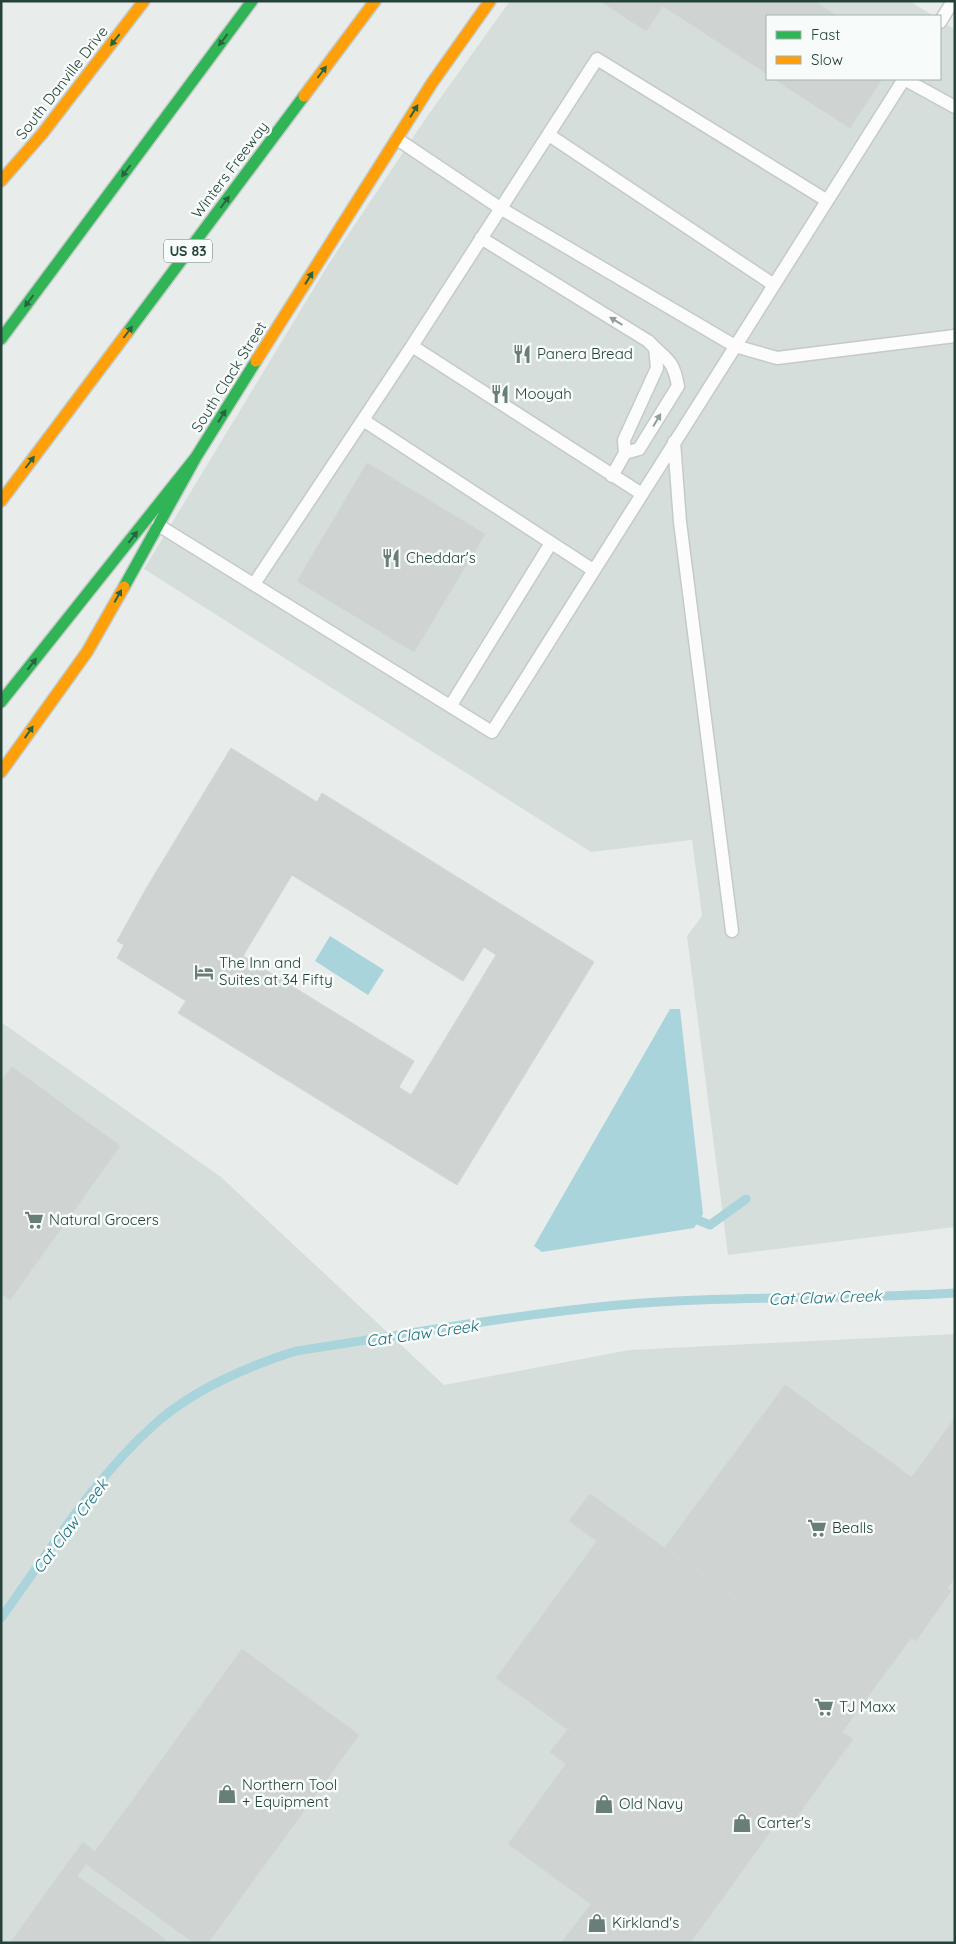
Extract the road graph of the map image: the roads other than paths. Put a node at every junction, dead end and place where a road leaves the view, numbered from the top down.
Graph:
1 (144, 1) edge
2 (252, 1) edge
3 (375, 1) edge
4 (490, 1) edge
5 (953, 1) edge
6 (941, 20) edge
7 (903, 80) edge
8 (906, 80) edge
9 (955, 107) edge
10 (549, 135) junction
11 (397, 139) junction
12 (1, 181) edge
13 (826, 200) junction
14 (500, 208) junction
15 (480, 238) junction
16 (774, 285) junction
17 (955, 336) edge
18 (1, 338) edge
19 (412, 346) junction
20 (735, 346) junction
21 (655, 348) junction
22 (363, 420) junction
23 (674, 442) junction
24 (625, 453) junction
25 (196, 457) junction
26 (612, 476) junction
27 (642, 494) junction
28 (1, 501) edge
29 (158, 525) junction
30 (551, 543) junction
31 (592, 570) junction
32 (254, 584) junction
33 (1, 702) edge
34 (450, 705) junction
35 (1, 772) edge
36 (732, 931) dead end

1 -> 12 main road, South Danville Drive
2 -> 18 main road
28 -> 3 main road, Winters Freeway / US 83
11 -> 4 main road, South Clack Street
5 - 6 lane
7 - 13 lane
8 - 9 lane
10 - 13 lane
10 - 14 lane
10 - 16 lane
11 - 14 lane
25 -> 11 main road, South Clack Street
13 - 16 lane
14 - 15 lane
14 - 20 lane
15 - 19 lane
21 -> 15 lane
16 - 20 lane
17 - 20 lane
19 - 22 lane
19 - 26 lane
20 - 23 lane
21 - 24 lane
24 -> 21 lane
22 - 30 lane
22 - 32 lane
23 - 27 lane
23 - 36 lane
24 - 26 lane
25 - 29 main road, South Clack Street
33 -> 25 main road
26 - 27 lane
27 - 31 lane
29 - 32 lane
35 -> 29 main road, South Clack Street
30 - 31 lane
30 - 34 lane
31 - 34 lane
32 - 34 lane

